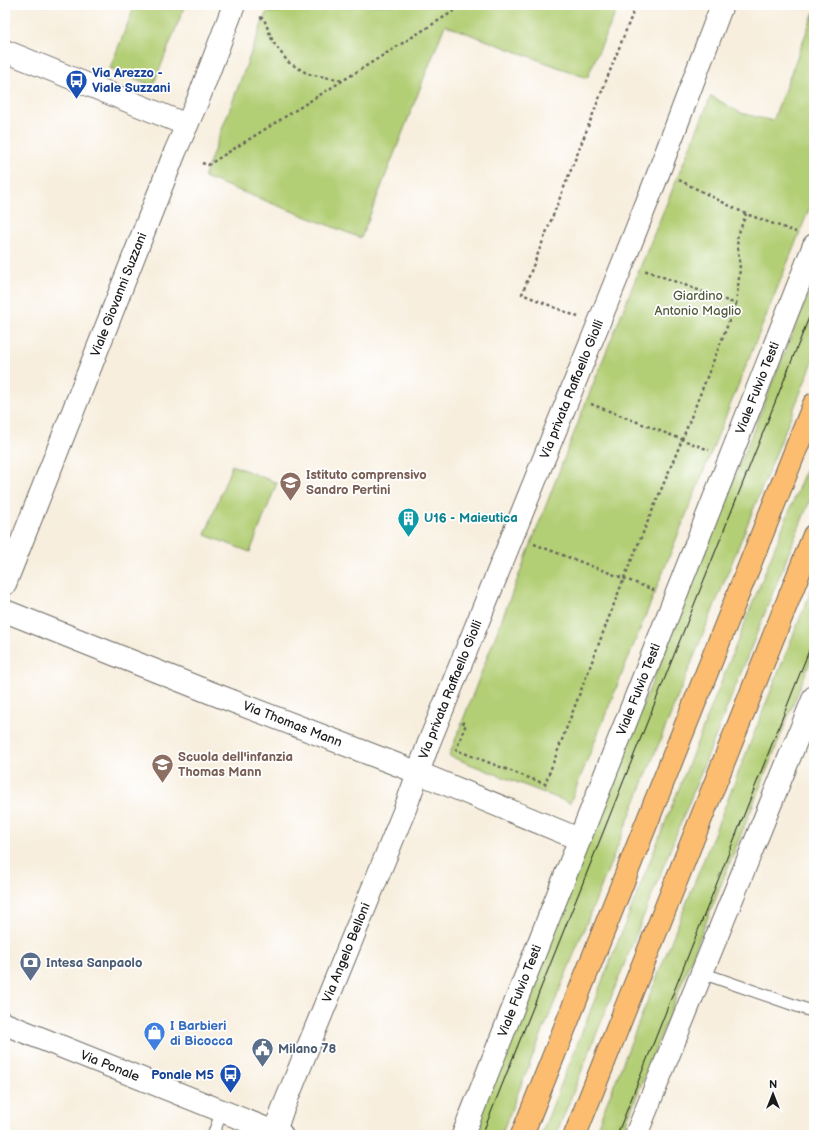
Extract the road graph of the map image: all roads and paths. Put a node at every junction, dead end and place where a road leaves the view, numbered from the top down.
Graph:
1 (234, 5) edge
2 (459, 5) edge
3 (636, 5) edge
4 (722, 5) edge
5 (260, 17) dead end
6 (5, 51) edge
7 (342, 80) junction
8 (187, 125) junction
9 (202, 163) dead end
10 (675, 178) dead end
11 (746, 214) junction
12 (807, 239) edge
13 (640, 268) dead end
14 (736, 304) junction
15 (583, 319) dead end
16 (586, 402) dead end
17 (814, 404) edge
18 (682, 440) junction
19 (730, 458) junction
20 (814, 535) edge
21 (530, 542) dead end
22 (624, 578) junction
23 (5, 584) edge
24 (675, 598) junction
25 (5, 611) edge
26 (814, 697) edge
27 (457, 720) dead end
28 (419, 773) junction
29 (579, 839) junction
30 (702, 972) junction
31 (814, 1012) edge
32 (5, 1024) edge
33 (222, 1111) junction
34 (269, 1132) edge
35 (213, 1135) edge
36 (463, 1135) edge
37 (522, 1135) edge
38 (575, 1135) edge
39 (636, 1135) edge

1 - 8 street, Viale Giovanni Suzzani
2 - 7 path
3 - 15 path
4 - 28 street, Via privata Raffaello Giolli
5 - 7 path
6 - 8 street
7 - 9 path
8 - 23 street, Viale Giovanni Suzzani
10 - 11 path
11 - 12 path
11 - 14 path
12 - 19 street, Viale Fulvio Testi
13 - 14 path
14 - 18 path
16 - 18 path
17 - 37 main road
18 - 19 path
18 - 22 path
19 - 24 street, Viale Fulvio Testi
20 - 38 main road
21 - 22 path
22 - 24 path
22 - 27 path
24 - 29 street, Viale Fulvio Testi
25 - 28 street, Via Thomas Mann
26 - 30 street
28 - 29 street, Via Thomas Mann
28 - 34 street, Via Angelo Belloni
29 - 36 street, Viale Fulvio Testi
30 - 31 lane
30 - 39 street
32 - 33 street, Via Ponale
33 - 34 street, Via Ponale
33 - 35 lane

